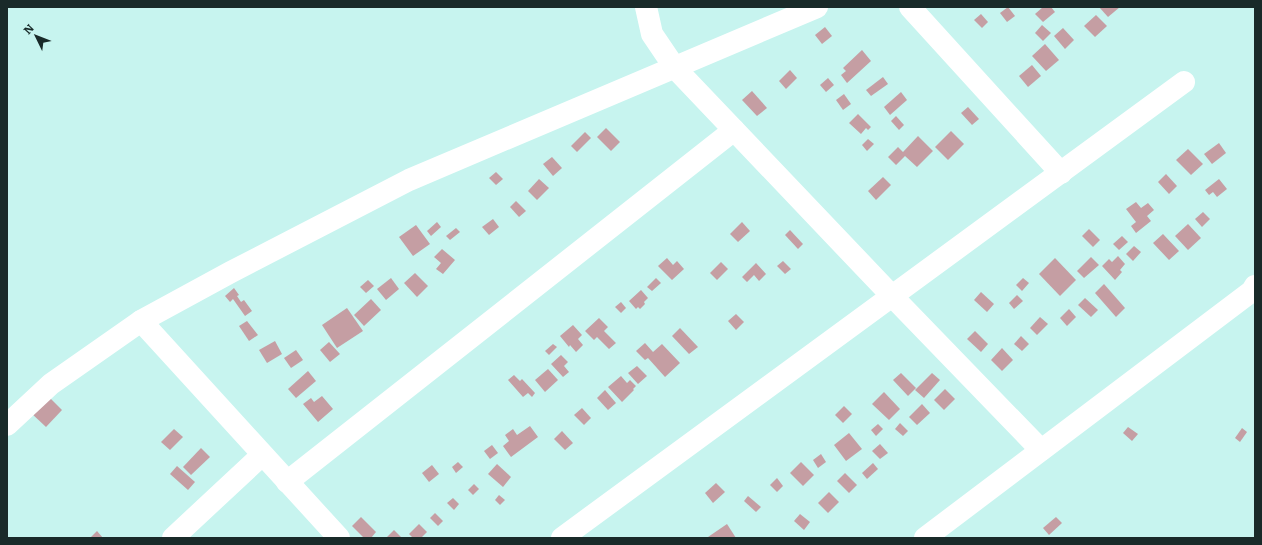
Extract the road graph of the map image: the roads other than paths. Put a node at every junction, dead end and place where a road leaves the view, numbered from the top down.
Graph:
1 (646, 7) edge
2 (817, 7) edge
3 (910, 7) edge
4 (675, 68) junction
5 (1184, 82) dead end
6 (734, 130) junction
7 (1061, 173) junction
8 (1255, 286) edge
9 (892, 296) junction
10 (141, 321) junction
11 (7, 424) edge
12 (1041, 450) junction
13 (262, 455) junction
14 (287, 482) junction
15 (173, 538) edge
16 (339, 538) edge
17 (562, 538) edge
18 (925, 538) edge

1 - 4 street
2 - 4 street
3 - 7 street
4 - 6 street
4 - 10 street
5 - 7 street
6 - 9 street
6 - 14 street
7 - 9 street
8 - 12 street
9 - 12 street
9 - 17 street
10 - 11 street
10 - 13 street
12 - 18 street
13 - 14 street
13 - 15 street
14 - 16 street

